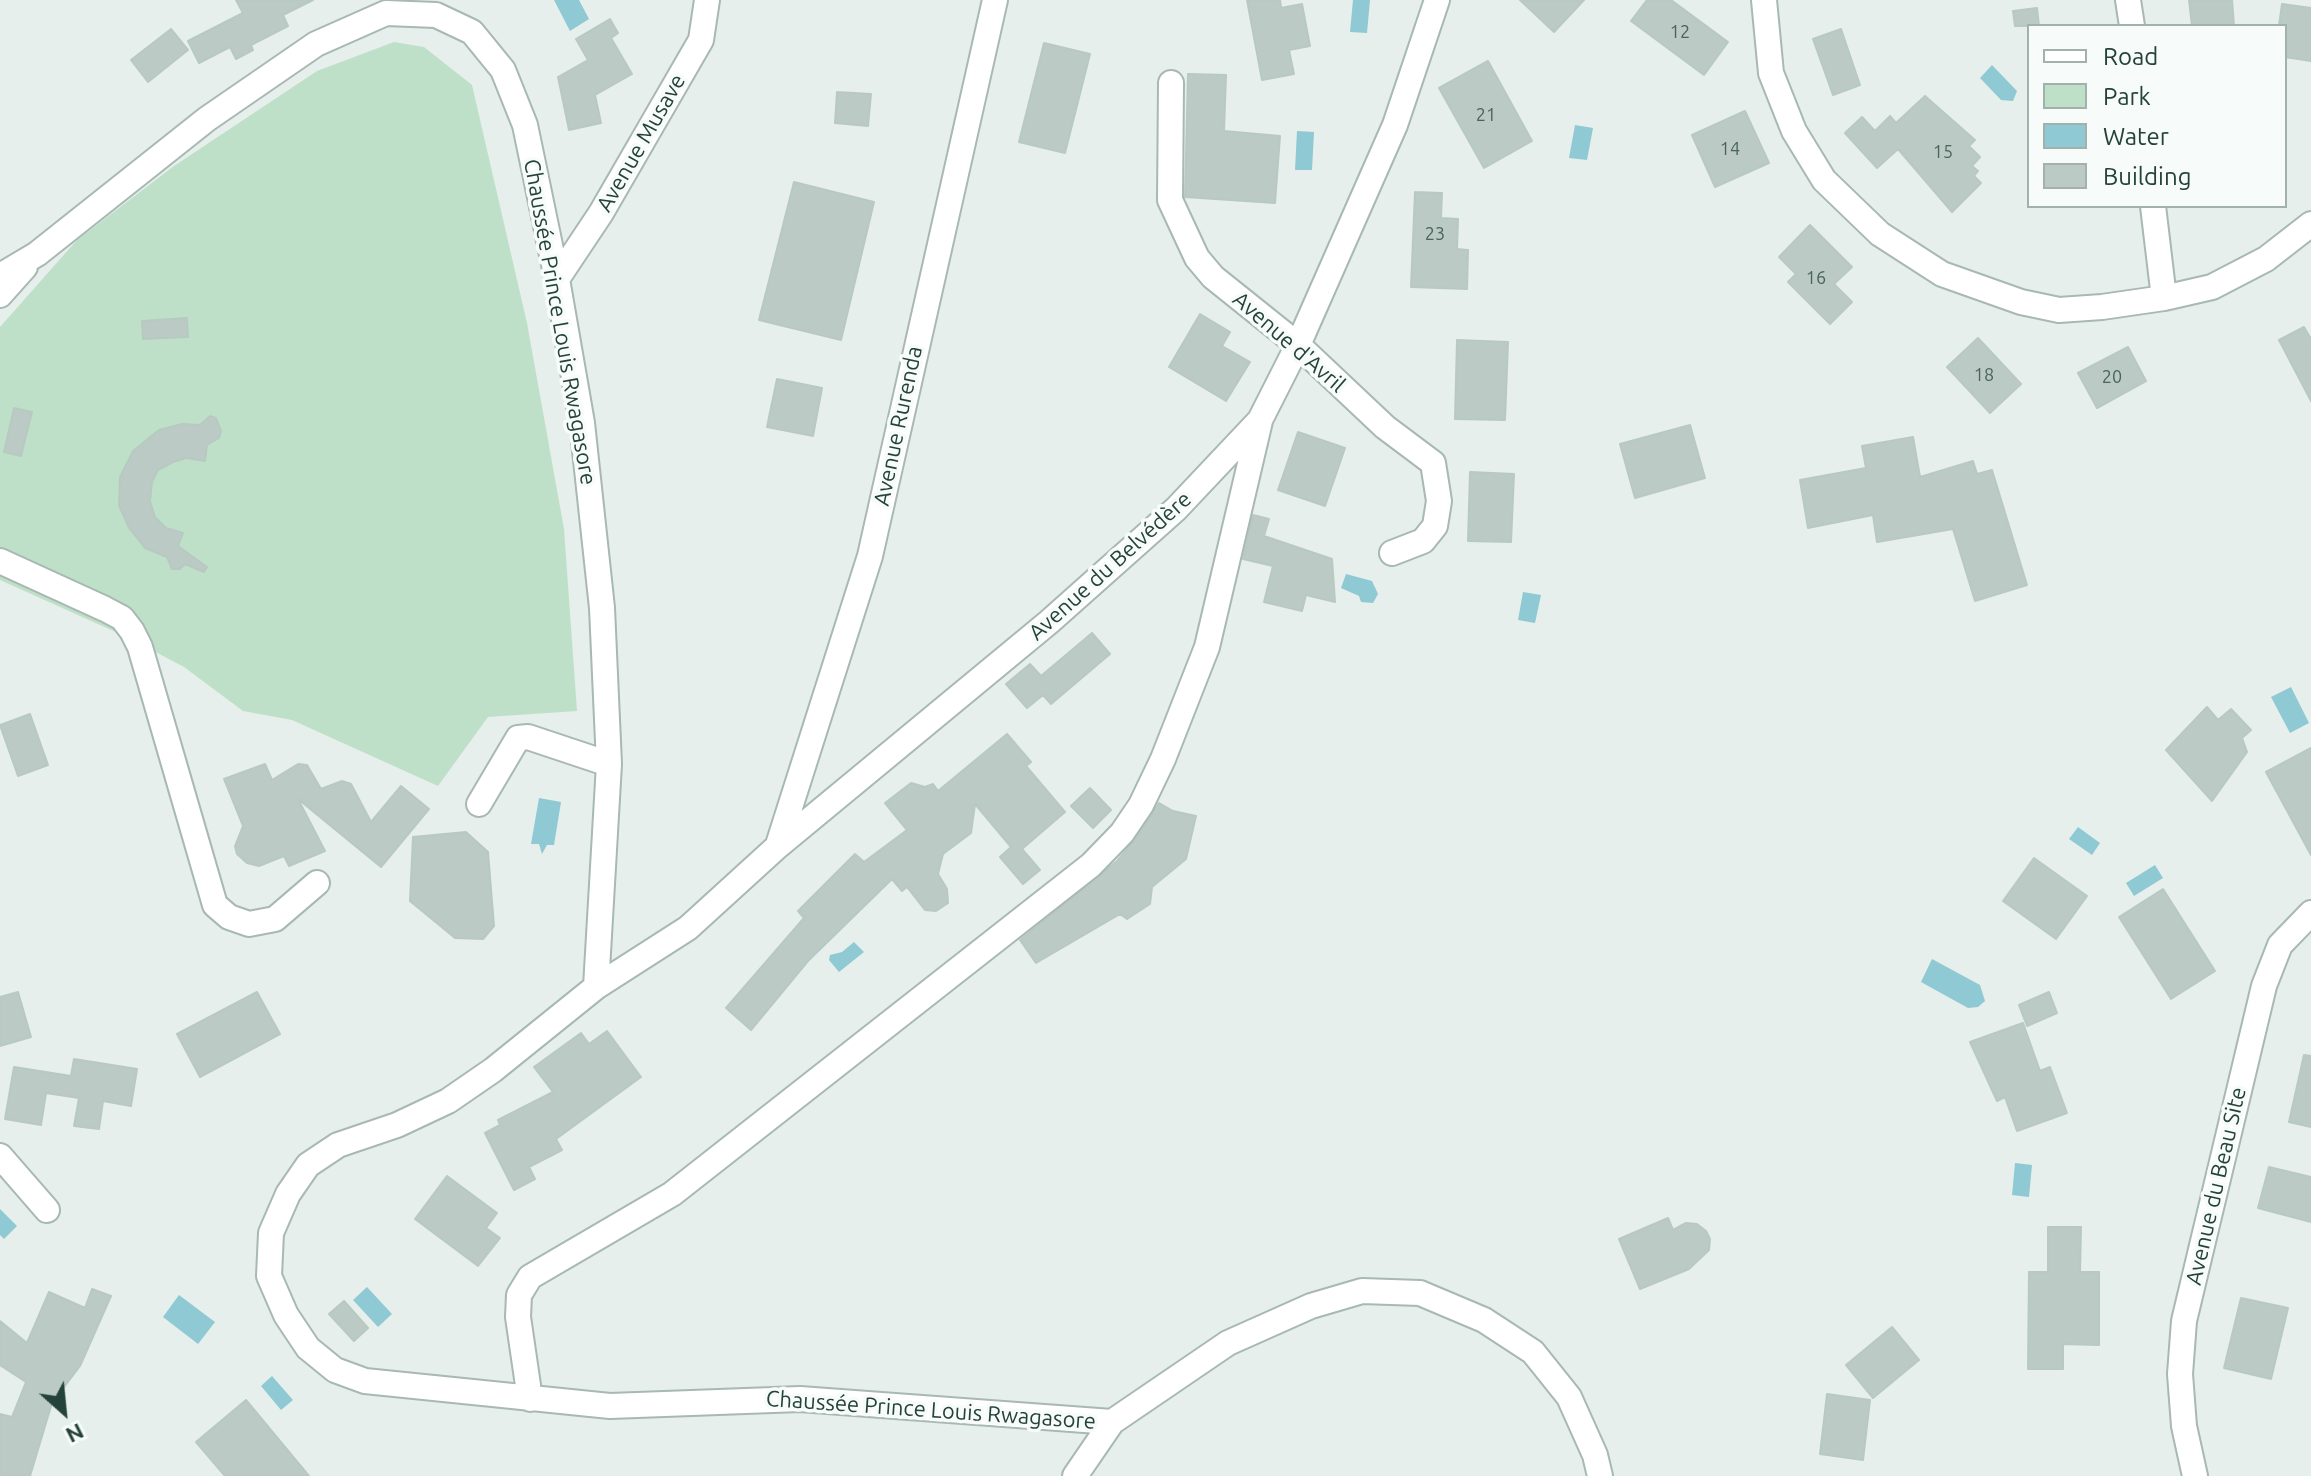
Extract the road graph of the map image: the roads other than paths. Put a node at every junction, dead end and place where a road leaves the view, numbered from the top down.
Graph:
1 (707, 0) edge
2 (995, 0) edge
3 (1437, 0) edge
4 (1764, 0) edge
5 (2128, 0) edge
6 (2132, 24) edge
7 (1171, 83) dead end
8 (2153, 208) edge
9 (2311, 224) edge
10 (37, 254) junction
11 (0, 276) edge
12 (557, 279) junction
13 (0, 295) edge
14 (2164, 298) junction
15 (1298, 345) junction
16 (1260, 420) junction
17 (1392, 553) dead end
18 (0, 561) edge
19 (609, 764) junction
20 (479, 804) dead end
21 (778, 846) junction
22 (317, 883) dead end
23 (2311, 913) edge
24 (596, 987) junction
25 (0, 1156) edge
26 (47, 1210) dead end
27 (530, 1399) junction
28 (1112, 1422) junction
29 (1075, 1476) edge
30 (1600, 1476) edge
31 (2195, 1476) edge

1 - 12 street, Avenue Musave
2 - 21 street, Avenue Rurenda
3 - 15 street, Avenue du Belvédère
4 - 14 street
5 - 6 street
7 - 15 street, Avenue d'Avril
8 - 14 street
9 - 14 street
10 - 11 street, Chaussée Prince Louis Rwagasore
10 - 12 street, Chaussée Prince Louis Rwagasore
10 - 13 street
12 - 19 street, Chaussée Prince Louis Rwagasore
15 - 16 street, Avenue du Belvédère
15 - 17 street, Avenue d'Avril
16 - 21 street, Avenue du Belvédère
16 - 27 street
18 - 22 street
19 - 20 street
19 - 24 street, Chaussée Prince Louis Rwagasore
21 - 24 street, Avenue du Belvédère
23 - 31 street, Avenue du Beau Site
24 - 27 street, Chaussée Prince Louis Rwagasore
25 - 26 street
27 - 28 street, Chaussée Prince Louis Rwagasore
28 - 29 street
28 - 30 street, Chaussée Prince Louis Rwagasore

